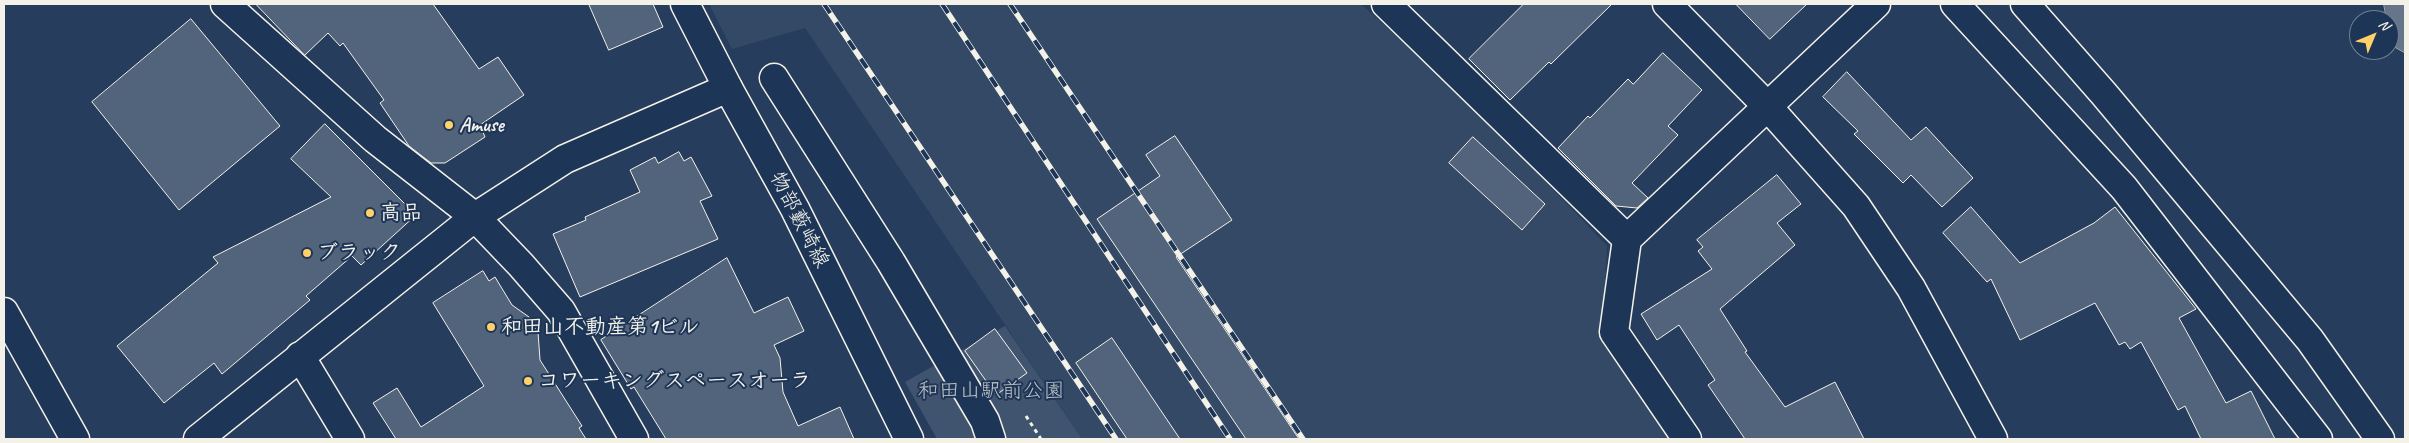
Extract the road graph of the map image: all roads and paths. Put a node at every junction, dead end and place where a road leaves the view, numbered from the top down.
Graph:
1 (224, 4) edge
2 (685, 4) edge
3 (1386, 4) edge
4 (1667, 4) edge
5 (1876, 4) edge
6 (1955, 4) edge
7 (2025, 4) edge
8 (774, 78) dead end
9 (728, 88) junction
10 (1768, 107) junction
11 (475, 217) junction
12 (1627, 239) junction
13 (7, 325) edge
14 (300, 356) junction
15 (1026, 416) dead end
16 (75, 439) edge
17 (198, 439) edge
18 (350, 439) edge
19 (634, 439) edge
20 (909, 439) edge
21 (991, 439) edge
22 (1041, 439) edge
23 (1687, 439) edge
24 (1993, 439) edge
25 (2318, 439) edge
26 (2380, 439) edge

1 - 11 street
2 - 9 street, 物部藪崎線
3 - 12 street
4 - 10 street
5 - 10 street
6 - 25 street
7 - 26 street
8 - 21 street
9 - 11 street
9 - 20 street, 物部藪崎線
10 - 12 street
10 - 24 street
11 - 14 street
11 - 19 street
12 - 23 street
13 - 16 street
14 - 17 street
14 - 18 street
15 - 22 path

